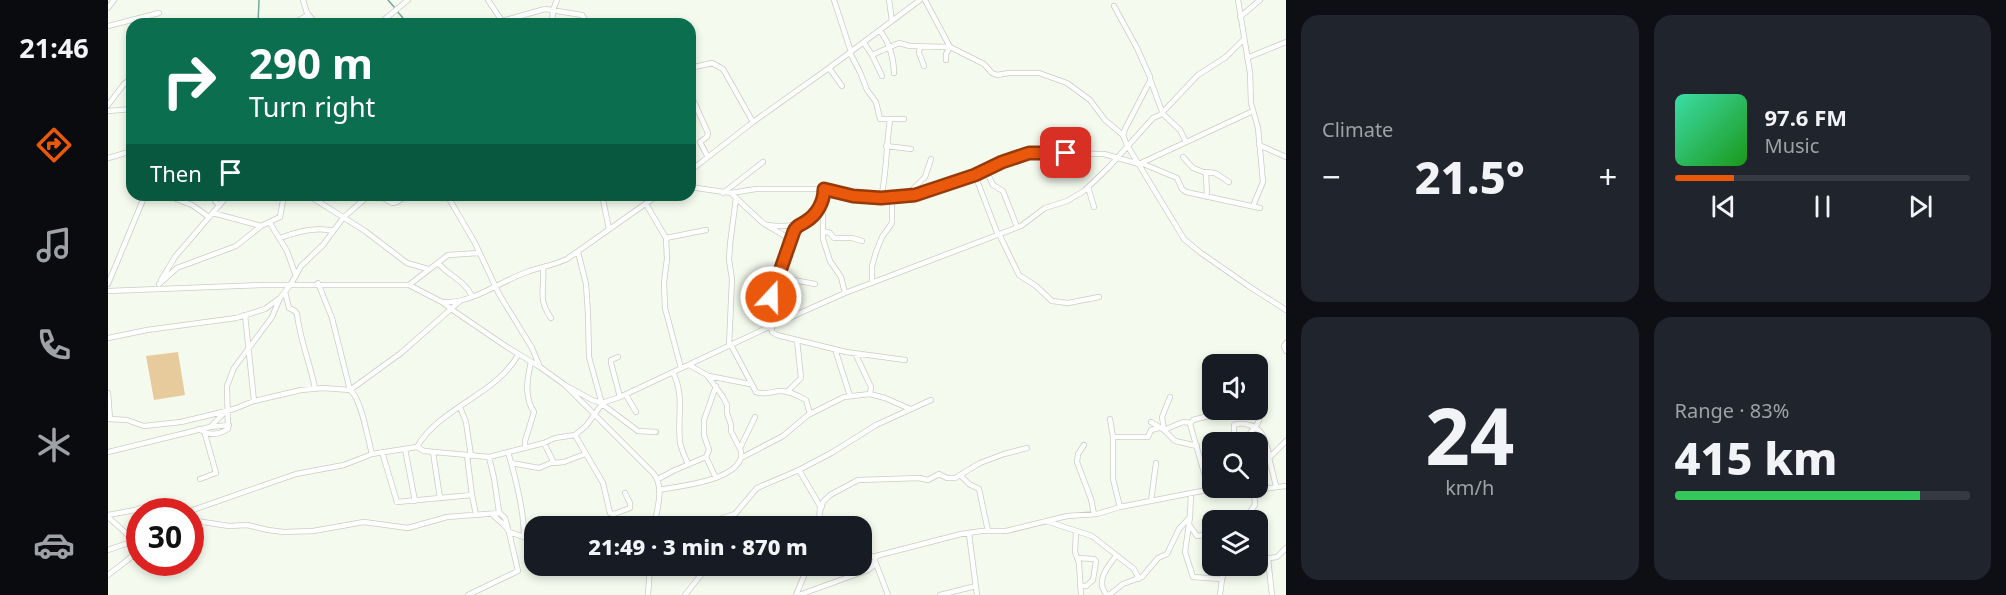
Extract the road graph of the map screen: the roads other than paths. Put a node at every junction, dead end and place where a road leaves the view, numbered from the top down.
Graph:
1 (114, 0) edge
2 (303, 0) edge
3 (408, 0) edge
4 (488, 0) edge
5 (557, 0) edge
6 (834, 0) edge
7 (889, 0) edge
8 (920, 0) edge
9 (925, 0) edge
10 (1238, 0) edge
11 (1260, 0) edge
12 (1114, 6) dead end
13 (108, 8) edge
14 (553, 10) junction
15 (159, 13) dead end
16 (309, 15) junction
17 (139, 18) edge
18 (303, 18) edge
19 (311, 18) edge
20 (386, 18) edge
21 (500, 18) edge
22 (516, 18) edge
23 (552, 18) edge
24 (584, 18) edge
25 (1240, 18) junction
26 (126, 21) edge
27 (892, 21) junction
28 (108, 26) edge
29 (880, 31) junction
30 (1243, 40) junction
31 (864, 42) junction
32 (1286, 42) edge
33 (889, 47) junction
34 (920, 47) junction
35 (950, 47) junction
36 (850, 52) junction
37 (872, 55) junction
38 (1247, 58) junction
39 (946, 60) dead end
40 (924, 66) dead end
41 (696, 67) edge
42 (830, 68) junction
43 (894, 73) dead end
44 (882, 76) dead end
45 (1150, 79) junction
46 (126, 82) edge
47 (842, 86) dead end
48 (108, 105) edge
49 (126, 110) edge
50 (696, 110) edge
51 (108, 111) edge
52 (1163, 111) junction
53 (1253, 111) junction
54 (904, 119) dead end
55 (890, 120) junction
56 (753, 122) junction
57 (1124, 135) junction
58 (1186, 142) junction
59 (1127, 145) junction
60 (1259, 145) junction
61 (886, 146) junction
62 (911, 149) dead end
63 (126, 153) edge
64 (708, 157) junction
65 (1184, 157) dead end
66 (1286, 157) edge
67 (108, 158) edge
68 (1116, 158) junction
69 (931, 159) dead end
70 (763, 162) dead end
71 (1140, 164) junction
72 (696, 166) edge
73 (986, 170) junction
74 (1206, 173) junction
75 (975, 175) junction
76 (1229, 182) dead end
77 (1088, 187) junction
78 (696, 188) edge
79 (824, 189) junction
80 (723, 193) junction
81 (731, 193) junction
82 (907, 196) junction
83 (1207, 197) junction
84 (736, 198) junction
85 (881, 198) junction
86 (892, 198) junction
87 (143, 201) edge
88 (182, 201) edge
89 (215, 201) edge
90 (223, 201) edge
91 (283, 201) edge
92 (317, 201) edge
93 (361, 201) edge
94 (450, 201) edge
95 (603, 201) edge
96 (650, 201) edge
97 (357, 204) joint
98 (646, 204) junction
99 (219, 206) junction
100 (1253, 206) junction
101 (819, 207) junction
102 (1094, 207) dead end
103 (1260, 208) dead end
104 (211, 215) junction
105 (343, 218) junction
106 (270, 223) junction
107 (767, 225) junction
108 (261, 226) junction
109 (796, 226) junction
110 (1017, 227) junction
111 (609, 230) junction
112 (706, 230) dead end
113 (333, 231) junction
114 (823, 231) junction
115 (999, 235) junction
116 (280, 238) junction
117 (666, 238) junction
118 (790, 239) junction
119 (862, 241) dead end
120 (578, 252) junction
121 (479, 253) junction
122 (438, 263) junction
123 (543, 268) junction
124 (428, 269) junction
125 (296, 276) junction
126 (777, 277) junction
127 (872, 283) junction
128 (108, 284) edge
129 (159, 284) junction
130 (291, 284) junction
131 (318, 284) junction
132 (815, 284) dead end
133 (409, 285) junction
134 (495, 286) junction
135 (155, 290) junction
136 (108, 291) edge
137 (285, 292) junction
138 (845, 293) junction
139 (472, 296) junction
140 (1099, 297) dead end
141 (280, 298) junction
142 (460, 301) junction
143 (442, 302) junction
144 (452, 309) junction
145 (1286, 310) edge
146 (245, 315) junction
147 (551, 318) dead end
148 (771, 326) junction
149 (108, 338) edge
150 (797, 340) junction
151 (1286, 343) edge
152 (730, 346) junction
153 (834, 349) junction
154 (249, 350) junction
155 (1286, 351) edge
156 (855, 353) junction
157 (518, 355) junction
158 (618, 357) dead end
159 (905, 360) dead end
160 (531, 362) junction
161 (688, 365) junction
162 (540, 367) junction
163 (681, 368) junction
164 (674, 372) junction
165 (707, 375) junction
166 (750, 384) junction
167 (565, 385) junction
168 (716, 386) junction
169 (315, 388) junction
170 (350, 390) junction
171 (788, 392) junction
172 (108, 393) edge
173 (870, 394) junction
174 (626, 395) junction
175 (850, 396) junction
176 (620, 397) junction
177 (1170, 397) dead end
178 (931, 400) dead end
179 (254, 401) junction
180 (602, 403) junction
181 (459, 407) junction
182 (910, 409) junction
183 (227, 411) junction
184 (636, 412) dead end
185 (810, 414) junction
186 (594, 415) junction
187 (755, 417) dead end
188 (1202, 418) edge
189 (109, 419) edge
190 (1110, 419) dead end
191 (1259, 420) edge
192 (1151, 422) dead end
193 (1191, 423) junction
194 (229, 425) junction
195 (210, 427) junction
196 (1256, 427) junction
197 (199, 429) junction
198 (1162, 429) junction
199 (656, 432) dead end
200 (1234, 432) edge
201 (1252, 432) edge
202 (205, 434) junction
203 (575, 435) junction
204 (1113, 437) junction
205 (1286, 441) edge
206 (544, 443) junction
207 (1084, 445) dead end
208 (525, 446) junction
209 (417, 447) junction
210 (1197, 447) junction
211 (740, 448) junction
212 (1027, 448) dead end
213 (405, 449) junction
214 (108, 452) edge
215 (382, 452) junction
216 (433, 452) junction
217 (508, 452) junction
218 (372, 454) junction
219 (585, 454) junction
220 (469, 456) junction
221 (489, 457) junction
222 (706, 457) junction
223 (1270, 457) junction
224 (741, 459) junction
225 (1202, 461) edge
226 (553, 462) junction
227 (511, 463) junction
228 (1155, 463) dead end
229 (688, 464) junction
230 (799, 470) junction
231 (960, 475) junction
232 (716, 478) junction
233 (200, 479) dead end
234 (657, 479) junction
235 (1276, 486) junction
236 (1286, 486) edge
237 (1268, 487) edge
238 (659, 490) junction
239 (1202, 491) edge
240 (625, 493) dead end
241 (1191, 493) junction
242 (472, 495) junction
243 (440, 498) junction
244 (415, 501) junction
245 (1151, 501) junction
246 (204, 506) edge
247 (1120, 507) junction
248 (821, 509) junction
249 (126, 512) edge
250 (500, 513) junction
251 (492, 514) junction
252 (1094, 514) junction
253 (476, 515) junction
254 (108, 516) edge
255 (655, 516) edge
256 (729, 516) edge
257 (820, 516) edge
258 (1190, 517) junction
259 (524, 520) edge
260 (1046, 521) junction
261 (204, 522) edge
262 (1190, 526) junction
263 (508, 531) junction
264 (988, 531) junction
265 (1076, 532) junction
266 (126, 533) edge
267 (969, 534) junction
268 (1202, 535) edge
269 (524, 537) edge
270 (126, 544) edge
271 (1286, 548) edge
272 (108, 550) edge
273 (1116, 556) junction
274 (1077, 558) junction
275 (126, 559) edge
276 (872, 559) edge
277 (876, 559) junction
278 (1268, 559) joint
279 (108, 575) edge
280 (649, 576) edge
281 (700, 576) edge
282 (804, 576) edge
283 (1223, 576) edge
284 (1139, 579) junction
285 (1222, 579) junction
286 (976, 586) junction
287 (1080, 586) junction
288 (949, 594) edge
289 (468, 595) edge
290 (648, 595) edge
291 (685, 595) edge
292 (797, 595) edge
293 (888, 595) edge
294 (940, 595) edge
295 (978, 595) edge
296 (1081, 595) edge
297 (1108, 595) edge
298 (1220, 595) edge
299 (1272, 595) edge

1 - 13 street
2 - 16 street
3 - 20 street
4 - 21 street
5 - 14 street
6 - 36 street
7 - 27 street
8 - 27 street
9 - 35 street
10 - 25 street
11 - 25 street
12 - 45 street
14 - 22 street
14 - 23 street
14 - 24 street
15 - 17 street
16 - 18 street
16 - 19 street
25 - 30 street
26 - 28 street
27 - 29 street
29 - 31 street
29 - 33 street
30 - 38 street
30 - 52 street
31 - 36 street
31 - 37 street
32 - 38 street
33 - 34 street
33 - 37 street
33 - 43 street
34 - 35 street
34 - 40 street
35 - 39 street
35 - 57 street
36 - 42 street
36 - 55 street
37 - 44 street
38 - 53 street
41 - 56 street
42 - 47 street
42 - 56 street
45 - 52 street
45 - 57 street
46 - 48 street
49 - 51 street
50 - 64 street
52 - 58 street
52 - 59 street
53 - 58 street
53 - 60 street
54 - 55 street
55 - 61 street
56 - 64 street
57 - 59 street
58 - 71 street
59 - 68 street
59 - 71 street
60 - 66 street
60 - 100 street
61 - 62 street
61 - 85 street
63 - 67 street
64 - 72 street
65 - 74 street
68 - 71 street
68 - 73 street
68 - 77 street
69 - 82 street
70 - 80 street
71 - 83 street
71 - 145 street
73 - 75 street
73 - 110 street
74 - 76 street
74 - 83 street
75 - 82 street
75 - 115 street
77 - 102 street
77 - 110 street
78 - 80 street
79 - 81 street
79 - 85 street
79 - 101 street
80 - 81 street
81 - 84 street
82 - 86 street
83 - 100 street
84 - 107 street
84 - 152 street
85 - 86 street
86 - 127 street
87 - 128 street
88 - 104 street
89 - 99 street
90 - 99 street
91 - 106 street
92 - 105 street
93 - 97 street
94 - 121 street
95 - 111 street
96 - 98 street
97 - 105 street
98 - 111 street
98 - 117 street
99 - 104 street
100 - 103 street
101 - 109 street
101 - 114 street
104 - 108 street
104 - 129 street
105 - 113 street
105 - 124 street
106 - 108 street
106 - 116 street
107 - 109 street
107 - 118 street
108 - 129 street
109 - 118 street
110 - 115 street
111 - 120 street
112 - 117 street
113 - 116 street
113 - 125 street
114 - 119 street
114 - 138 street
115 - 127 street
115 - 140 street
116 - 125 street
117 - 163 street
118 - 126 street
120 - 123 street
120 - 180 street
121 - 122 street
121 - 134 street
122 - 124 street
122 - 139 street
123 - 134 street
123 - 147 street
124 - 133 street
125 - 130 street
126 - 132 street
126 - 148 street
127 - 138 street
129 - 135 street
130 - 131 street
130 - 135 street
130 - 137 street
131 - 133 street
131 - 170 street
133 - 143 street
134 - 139 street
134 - 162 street
135 - 136 street
137 - 141 street
137 - 169 street
138 - 148 street
139 - 142 street
141 - 146 street
141 - 154 street
142 - 143 street
142 - 144 street
143 - 144 street
144 - 157 street
144 - 170 street
146 - 149 street
146 - 154 street
148 - 150 street
148 - 152 street
150 - 153 street
150 - 171 street
151 - 155 street
152 - 161 street
152 - 166 street
153 - 156 street
153 - 175 street
154 - 179 street
154 - 183 street
156 - 159 street
156 - 173 street
157 - 160 street
157 - 181 street
158 - 176 street
160 - 162 street
160 - 208 street
161 - 163 street
161 - 165 street
162 - 167 street
163 - 164 street
164 - 174 street
164 - 229 street
165 - 166 street
165 - 168 street
166 - 171 street
167 - 180 street
167 - 186 street
168 - 211 street
168 - 222 street
169 - 170 street
169 - 179 street
170 - 218 street
171 - 185 street
172 - 189 street
173 - 175 street
173 - 182 street
174 - 176 street
174 - 184 street
175 - 185 street
176 - 180 street
177 - 198 street
178 - 182 street
179 - 183 street
180 - 186 street
180 - 199 street
181 - 209 street
181 - 220 street
182 - 230 street
183 - 189 street
183 - 194 street
183 - 195 street
185 - 224 street
186 - 203 street
186 - 234 street
187 - 211 street
188 - 193 street
190 - 204 street
191 - 196 street
192 - 198 street
193 - 198 street
193 - 210 street
194 - 195 street
194 - 202 street
195 - 197 street
196 - 200 street
196 - 201 street
196 - 223 street
197 - 202 street
197 - 214 street
198 - 204 street
198 - 210 street
202 - 233 street
203 - 206 street
203 - 219 street
204 - 247 street
205 - 223 street
206 - 208 street
206 - 226 street
207 - 252 street
208 - 217 street
209 - 213 street
209 - 216 street
210 - 225 street
211 - 224 street
212 - 231 street
213 - 215 street
213 - 244 street
215 - 218 street
215 - 244 street
216 - 220 street
216 - 243 street
217 - 221 street
217 - 227 street
218 - 246 street
219 - 226 street
219 - 240 street
220 - 221 street
220 - 242 street
221 - 250 street
222 - 229 street
222 - 232 street
223 - 235 street
224 - 232 street
226 - 227 street
227 - 259 street
228 - 245 street
229 - 234 street
230 - 248 street
230 - 256 street
231 - 248 street
231 - 264 street
232 - 238 street
234 - 238 street
235 - 236 street
235 - 237 street
238 - 255 street
239 - 241 street
241 - 245 street
241 - 258 street
242 - 243 street
242 - 253 street
243 - 244 street
245 - 247 street
247 - 252 street
248 - 257 street
249 - 254 street
250 - 251 street
250 - 263 street
251 - 253 street
251 - 263 street
252 - 260 street
253 - 261 street
254 - 266 street
258 - 262 street
258 - 284 street
260 - 264 street
260 - 265 street
262 - 268 street
262 - 285 street
263 - 269 street
263 - 289 street
264 - 267 street
265 - 273 street
265 - 274 street
267 - 277 street
267 - 286 street
270 - 272 street
271 - 278 street
273 - 284 street
273 - 297 street
274 - 287 street
274 - 287 street
275 - 279 street
276 - 277 street
277 - 292 street
277 - 293 street
278 - 299 street
280 - 290 street
281 - 291 street
282 - 292 street
283 - 285 street
284 - 297 street
285 - 298 street
286 - 288 street
286 - 295 street
287 - 296 street
288 - 294 street

